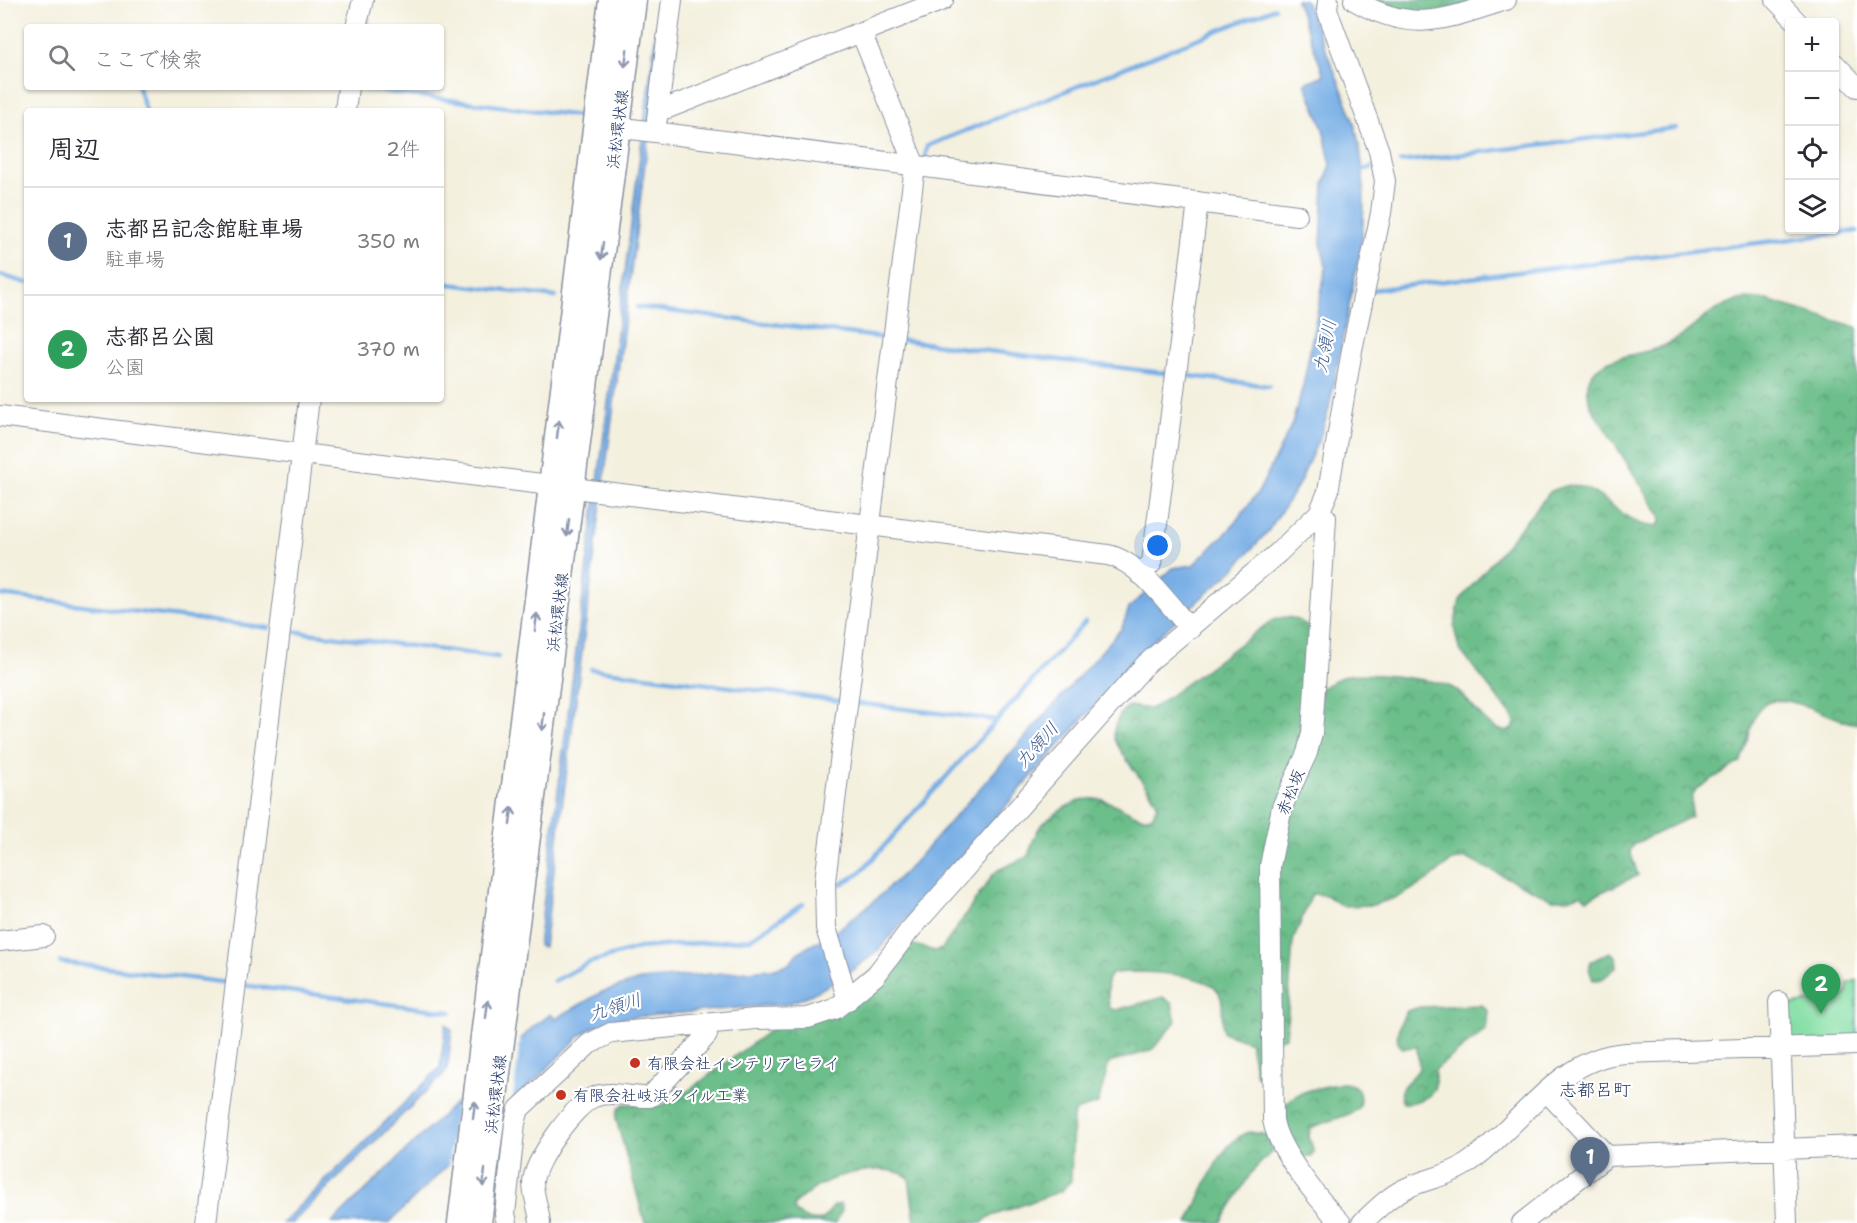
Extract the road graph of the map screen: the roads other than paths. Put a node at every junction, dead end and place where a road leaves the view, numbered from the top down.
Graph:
1 (611, 0) edge
2 (634, 0) edge
3 (672, 0) edge
4 (943, 0) edge
5 (1328, 0) edge
6 (1354, 0) edge
7 (1506, 0) edge
8 (1776, 0) edge
9 (361, 1) edge
10 (1793, 18) edge
11 (357, 24) edge
12 (861, 32) junction
13 (1839, 68) edge
14 (1857, 87) edge
15 (348, 90) edge
16 (658, 107) junction
17 (345, 108) edge
18 (640, 130) junction
19 (915, 166) junction
20 (1198, 202) junction
21 (1297, 215) dead end
22 (309, 402) edge
23 (0, 416) edge
24 (302, 455) junction
25 (581, 489) junction
26 (1319, 513) junction
27 (870, 525) junction
28 (1142, 576) junction
29 (1187, 625) junction
30 (44, 936) dead end
31 (0, 941) edge
32 (846, 993) junction
33 (1779, 1002) dead end
34 (706, 1023) junction
35 (1857, 1045) edge
36 (1780, 1047) junction
37 (1547, 1092) junction
38 (1857, 1146) edge
39 (1784, 1149) junction
40 (1607, 1156) junction
41 (206, 1223) edge
42 (460, 1223) edge
43 (479, 1223) edge
44 (507, 1223) edge
45 (540, 1223) edge
46 (1341, 1223) edge
47 (1362, 1223) edge
48 (1522, 1223) edge
49 (1787, 1223) edge

25 -> 1 main road, 浜松環状線
2 -> 18 main road, 浜松環状線
3 - 16 street
4 - 12 street
5 - 26 street
6 - 7 street
8 - 10 street
9 - 11 street
12 - 16 street
12 - 19 street
13 - 14 street
15 - 17 street
16 - 18 street
18 - 19 street
18 -> 25 main road, 浜松環状線
19 - 20 street
19 - 27 street
20 - 21 street
20 - 28 street
22 - 24 street
23 - 24 street
24 - 25 street
24 - 41 street
25 - 27 street
42 -> 25 main road, 浜松環状線
25 -> 43 main road, 浜松環状線
26 - 29 street
26 - 46 street, 赤松坂
27 - 28 street
27 - 32 street
28 - 29 street
29 - 32 street
30 - 31 street
32 - 34 street
33 - 36 street
34 - 44 street
34 - 45 street
35 - 36 street
36 - 37 street
36 - 39 street
37 - 40 street
37 - 47 street
38 - 39 street
39 - 40 street
39 - 49 street
40 - 48 street

